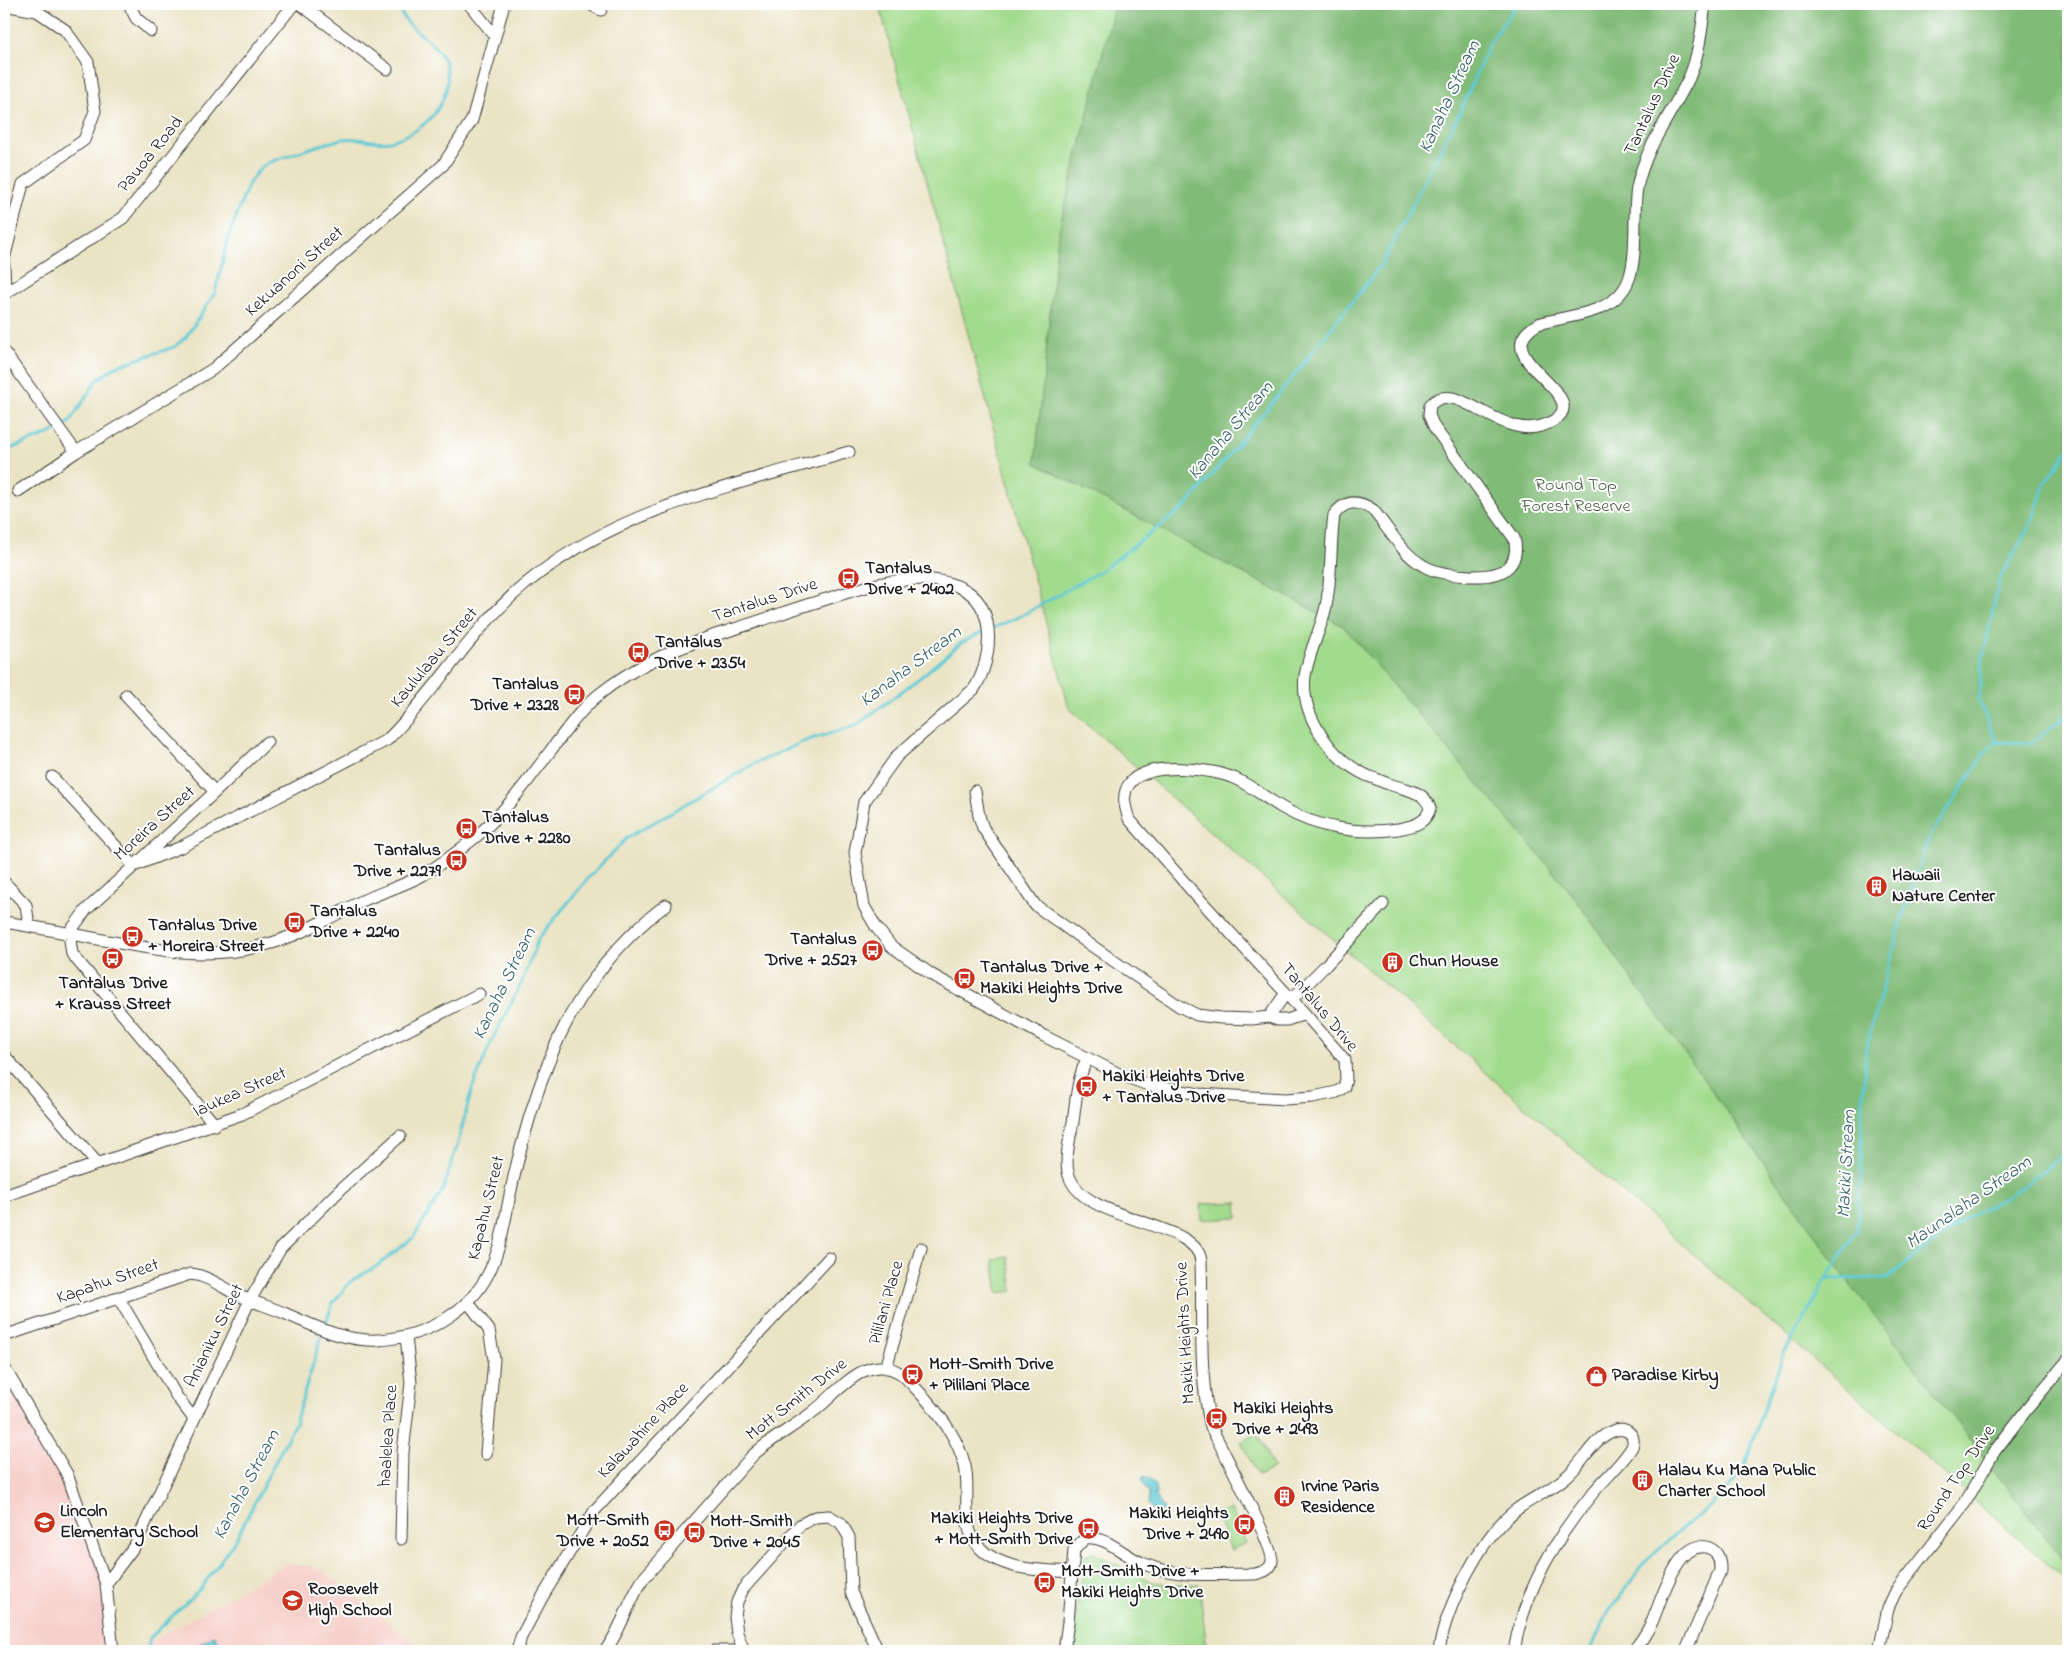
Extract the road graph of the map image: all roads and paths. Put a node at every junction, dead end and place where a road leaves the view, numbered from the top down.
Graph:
1 (129, 4) edge
2 (294, 4) edge
3 (300, 4) edge
4 (469, 4) edge
5 (504, 4) edge
6 (590, 4) edge
7 (1705, 4) edge
8 (4, 5) edge
9 (601, 10) dead end
10 (151, 31) dead end
11 (495, 36) junction
12 (386, 70) dead end
13 (4, 259) edge
14 (4, 266) edge
15 (4, 293) edge
16 (4, 352) edge
17 (76, 452) junction
18 (849, 452) dead end
19 (18, 491) dead end
20 (126, 695) dead end
21 (267, 742) dead end
22 (52, 777) dead end
23 (976, 791) dead end
24 (215, 792) junction
25 (134, 866) junction
26 (4, 882) edge
27 (1383, 904) dead end
28 (666, 905) dead end
29 (4, 922) edge
30 (29, 926) junction
31 (69, 933) junction
32 (478, 994) dead end
33 (1289, 996) junction
34 (1305, 1014) junction
35 (1269, 1018) junction
36 (4, 1055) edge
37 (1087, 1059) junction
38 (215, 1125) junction
39 (400, 1136) dead end
40 (98, 1164) junction
41 (4, 1196) edge
42 (921, 1248) dead end
43 (829, 1258) dead end
44 (118, 1297) junction
45 (250, 1300) junction
46 (468, 1302) junction
47 (4, 1336) edge
48 (406, 1337) junction
49 (2068, 1360) edge
50 (4, 1367) edge
51 (886, 1368) junction
52 (194, 1419) junction
53 (486, 1454) dead end
54 (401, 1539) dead end
55 (1072, 1572) junction
56 (106, 1584) junction
57 (113, 1651) edge
58 (517, 1651) edge
59 (605, 1651) edge
60 (714, 1651) edge
61 (734, 1651) edge
62 (744, 1651) edge
63 (878, 1651) edge
64 (1064, 1651) edge
65 (1439, 1651) edge
66 (1514, 1651) edge
67 (1633, 1651) edge
68 (1686, 1651) edge
69 (1879, 1651) edge

1 - 10 street
2 - 15 street, Pauoa Road
3 - 12 street
4 - 11 street
5 - 11 street, Kekuanoni Street
6 - 9 street
7 - 33 street, Tantalus Drive
8 - 13 street
11 - 17 street, Kekuanoni Street
14 - 15 street
16 - 17 street
17 - 19 street, Kekuanoni Street
18 - 25 street, Kaululaau Street
20 - 24 street
21 - 24 street, Moreira Street
22 - 25 street
23 - 35 street
24 - 25 street, Moreira Street
25 - 31 street, Moreira Street
26 - 30 street
27 - 33 street
28 - 46 street, Kapahu Street
29 - 30 street, Tantalus Drive
30 - 31 street, Tantalus Drive
31 - 37 street, Tantalus Drive
31 - 38 street
32 - 38 street, Iaukea Street
33 - 34 street, Tantalus Drive
33 - 35 street
34 - 35 street
34 - 37 street, Tantalus Drive
36 - 40 street
37 - 55 street, Makiki Heights Drive
38 - 40 street, Iaukea Street
39 - 45 street, Anianiku Street
40 - 41 street, Iaukea Street
42 - 51 street, Pililani Place
43 - 58 street, Kalawahine Place
44 - 45 street, Kapahu Street
44 - 47 street, Kapahu Street
44 - 52 street
45 - 48 street, Kapahu Street
45 - 52 street, Anianiku Street
46 - 48 street, Kapahu Street
46 - 53 street
48 - 54 street, haalelea Place
49 - 69 street, Round Top Drive
50 - 56 street
51 - 55 street
51 - 59 street, Mott Smith Drive
52 - 56 street, Anianiku Street
55 - 64 street, Makiki Heights Drive
56 - 57 street
60 - 61 street
62 - 63 street
65 - 66 street
67 - 68 street

